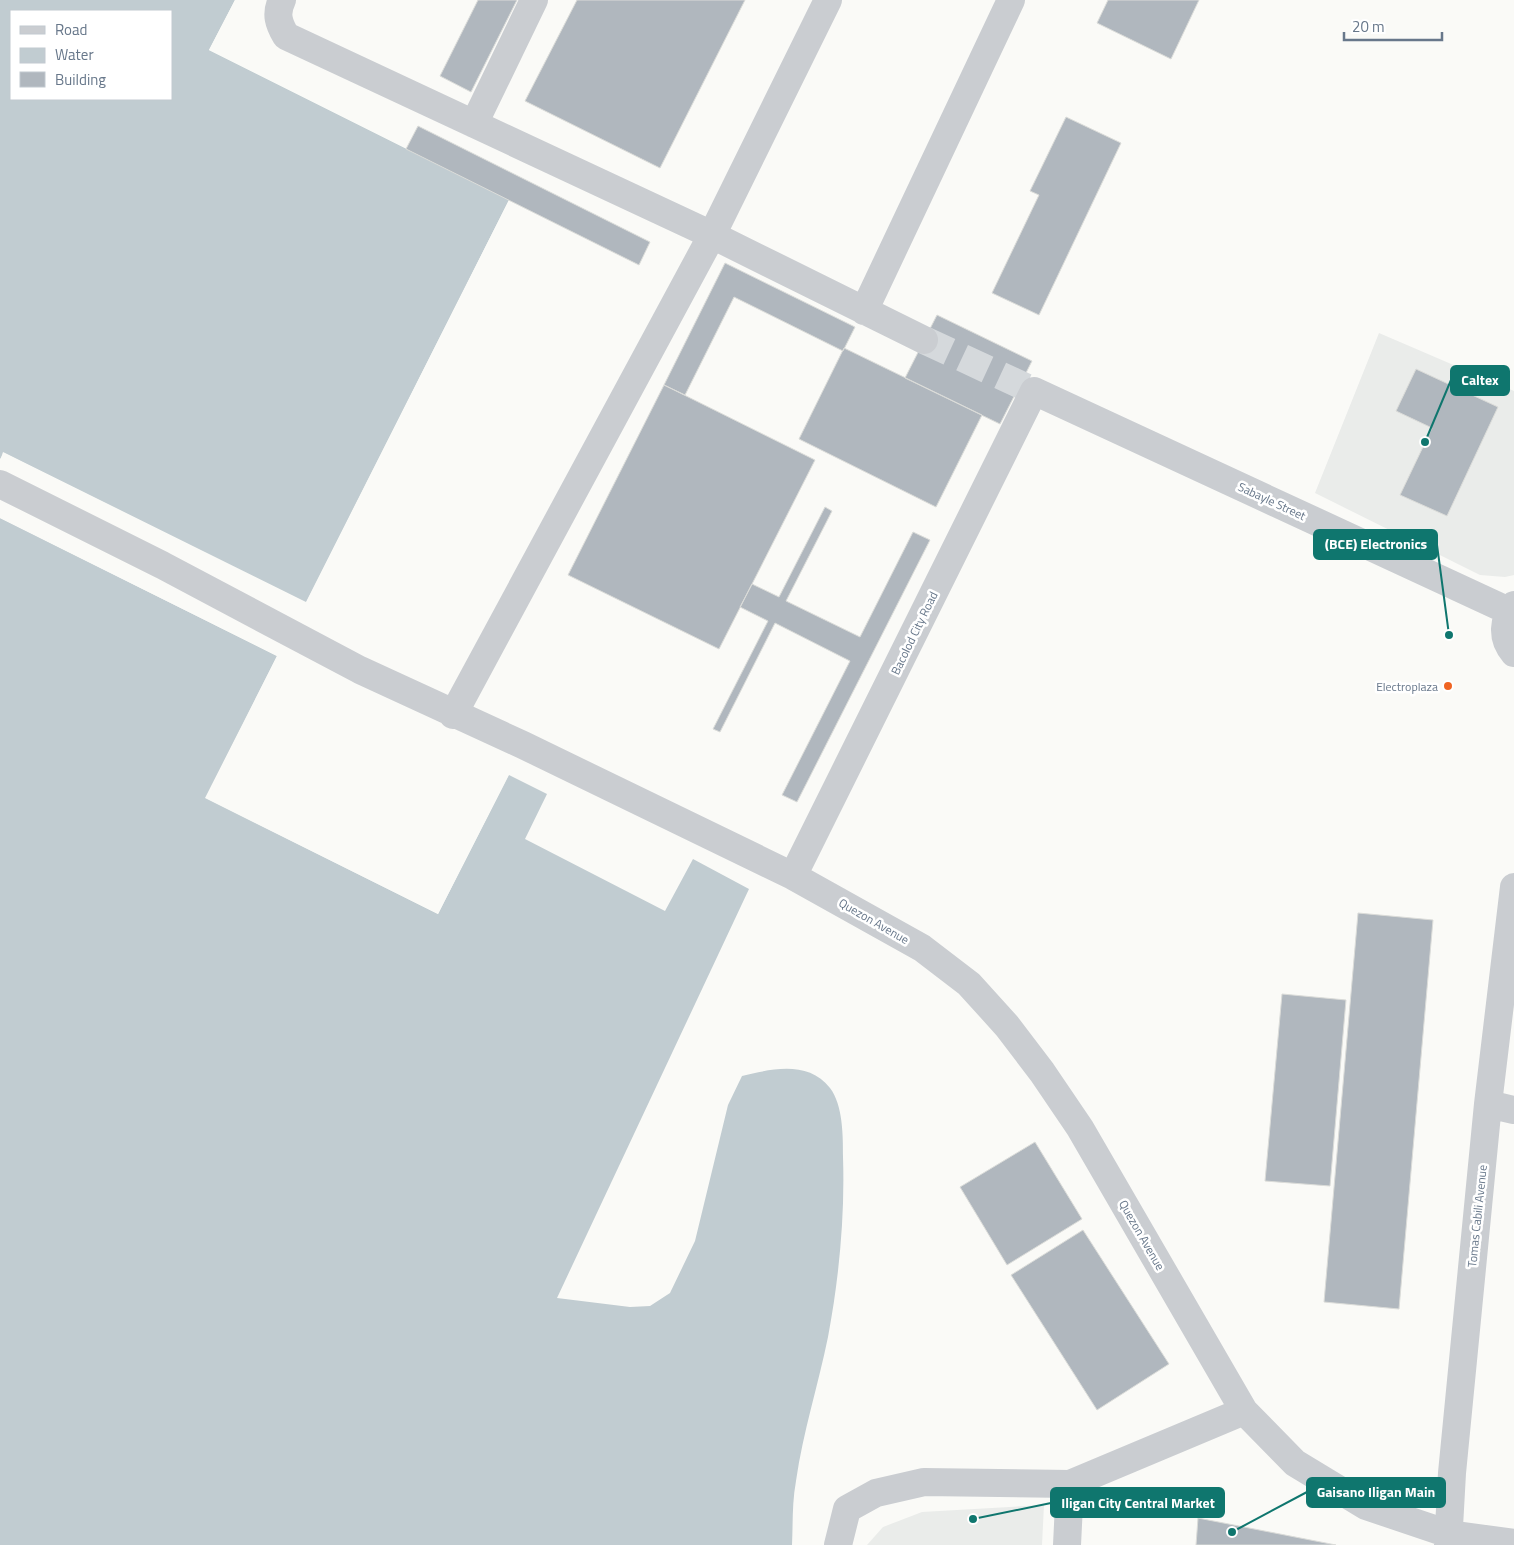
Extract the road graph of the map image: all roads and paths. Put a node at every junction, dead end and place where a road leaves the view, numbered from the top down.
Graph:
1 (282, 0) edge
2 (534, 0) edge
3 (828, 0) edge
4 (1011, 0) edge
5 (474, 124) junction
6 (712, 236) junction
7 (864, 311) junction
8 (924, 340) tunnel mouth
9 (1034, 391) joint
10 (0, 484) edge
11 (1512, 608) edge
12 (1514, 653) edge
13 (454, 715) junction
14 (794, 876) junction
15 (1514, 887) edge
16 (1488, 1104) junction
17 (1514, 1110) edge
18 (1244, 1411) junction
19 (1070, 1484) junction
20 (1448, 1539) edge
21 (1514, 1543) edge
22 (838, 1545) edge
23 (1067, 1545) edge

1 - 5 street
2 - 5 street
3 - 6 street
4 - 7 street
5 - 6 street
6 - 7 street
6 - 13 street
7 - 8 street
9 - 11 street, Sabayle Street
9 - 14 street, Bacolod City Road
10 - 13 street, Quezon Avenue
11 - 12 street
13 - 14 street, Quezon Avenue
14 - 18 street, Quezon Avenue
15 - 16 street, Tomas Cabili Avenue
16 - 17 street
16 - 20 street, Tomas Cabili Avenue
18 - 19 street
18 - 20 street, Quezon Avenue
19 - 22 street
19 - 23 street
20 - 21 street, Quezon Avenue

